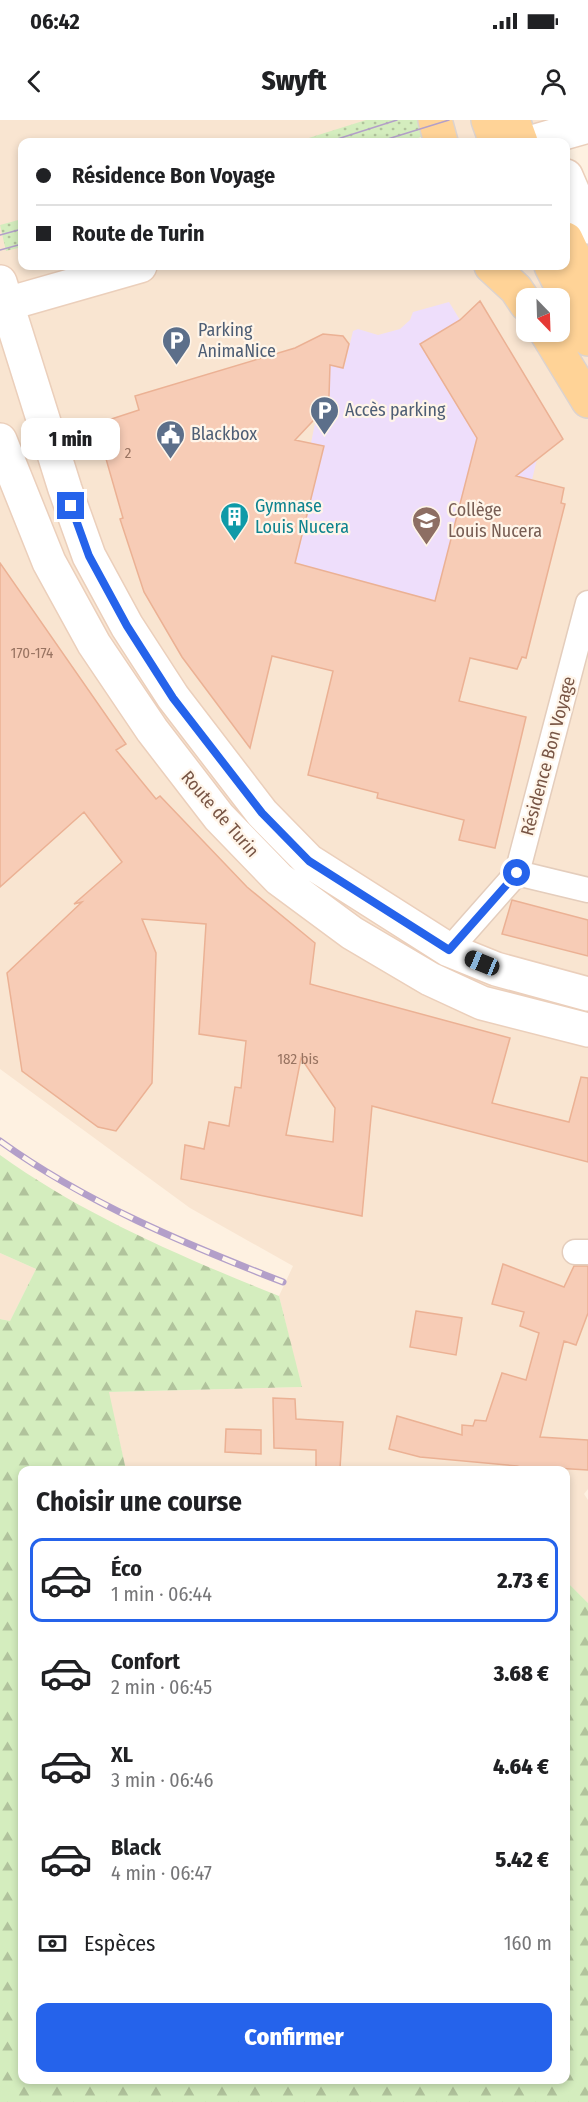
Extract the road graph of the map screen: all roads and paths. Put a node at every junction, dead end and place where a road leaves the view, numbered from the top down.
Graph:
1 (435, 120) edge
2 (488, 120) edge
3 (513, 120) edge
4 (588, 126) edge
5 (440, 138) edge
6 (495, 138) edge
7 (536, 138) edge
8 (550, 138) edge
9 (570, 185) edge
10 (588, 227) edge
11 (570, 248) edge
12 (122, 270) edge
13 (495, 270) edge
14 (553, 270) edge
15 (588, 286) edge
16 (516, 289) edge
17 (2, 297) edge
18 (588, 339) edge
19 (552, 342) edge
20 (588, 401) edge
21 (0, 440) edge
22 (588, 603) edge
23 (517, 873) junction
24 (588, 890) edge
25 (449, 950) junction
26 (588, 994) edge
27 (588, 1030) edge

1 - 5 main road
2 - 6 main road
3 - 7 main road
4 - 8 main road
9 - 10 main road
11 - 15 main road
12 - 17 main road
13 - 16 main road
14 - 18 main road
17 - 25 main road, Route de Turin
19 - 20 main road
21 - 27 main road, Route de Turin
22 - 23 street, Résidence Bon Voyage
23 - 24 street
23 - 25 street, Résidence Bon Voyage
25 - 26 main road, Route de Turin

